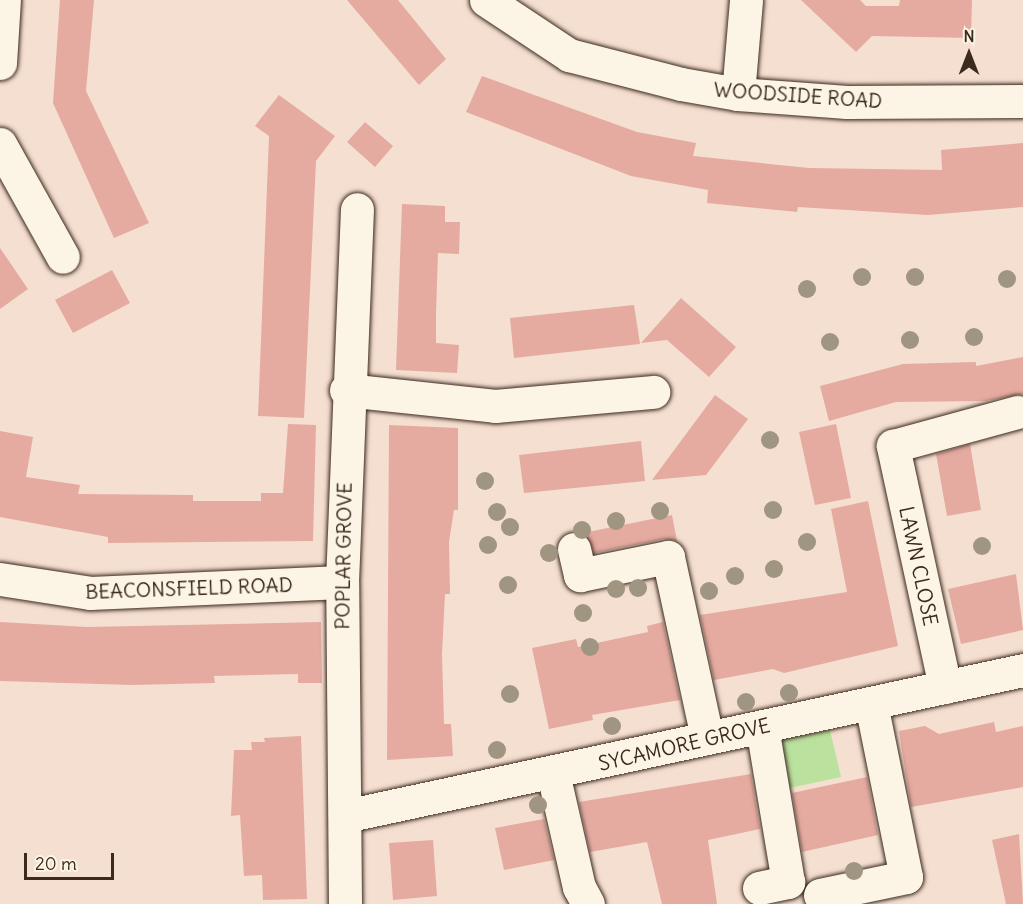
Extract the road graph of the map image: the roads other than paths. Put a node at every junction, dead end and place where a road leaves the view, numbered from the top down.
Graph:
1 (4, 0) edge
2 (486, 0) edge
3 (746, 0) edge
4 (0, 63) edge
5 (738, 94) junction
6 (1023, 101) edge
7 (0, 144) edge
8 (357, 209) dead end
9 (63, 257) dead end
10 (346, 390) junction
11 (653, 392) dead end
12 (1017, 412) dead end
13 (574, 549) dead end
14 (0, 579) edge
15 (342, 582) junction
16 (1023, 670) edge
17 (945, 687) junction
18 (871, 703) junction
19 (762, 727) junction
20 (707, 738) junction
21 (553, 773) junction
22 (345, 816) junction
23 (759, 888) dead end
24 (820, 895) dead end
25 (345, 904) edge
26 (588, 904) edge

1 - 4 street
2 - 5 street, WOODSIDE ROAD
3 - 5 street
5 - 6 street, WOODSIDE ROAD
7 - 9 street
8 - 10 street, POPLAR GROVE
10 - 11 street
10 - 15 street, POPLAR GROVE
12 - 17 street, LAWN CLOSE
13 - 20 street
14 - 15 street, BEACONSFIELD ROAD
15 - 22 street, POPLAR GROVE
16 - 17 street, SYCAMORE GROVE
17 - 18 street, SYCAMORE GROVE
18 - 19 street, SYCAMORE GROVE
18 - 24 street
19 - 20 street, SYCAMORE GROVE
19 - 23 street
20 - 21 street, SYCAMORE GROVE
21 - 22 street, SYCAMORE GROVE
21 - 26 street
22 - 25 street, POPLAR GROVE

